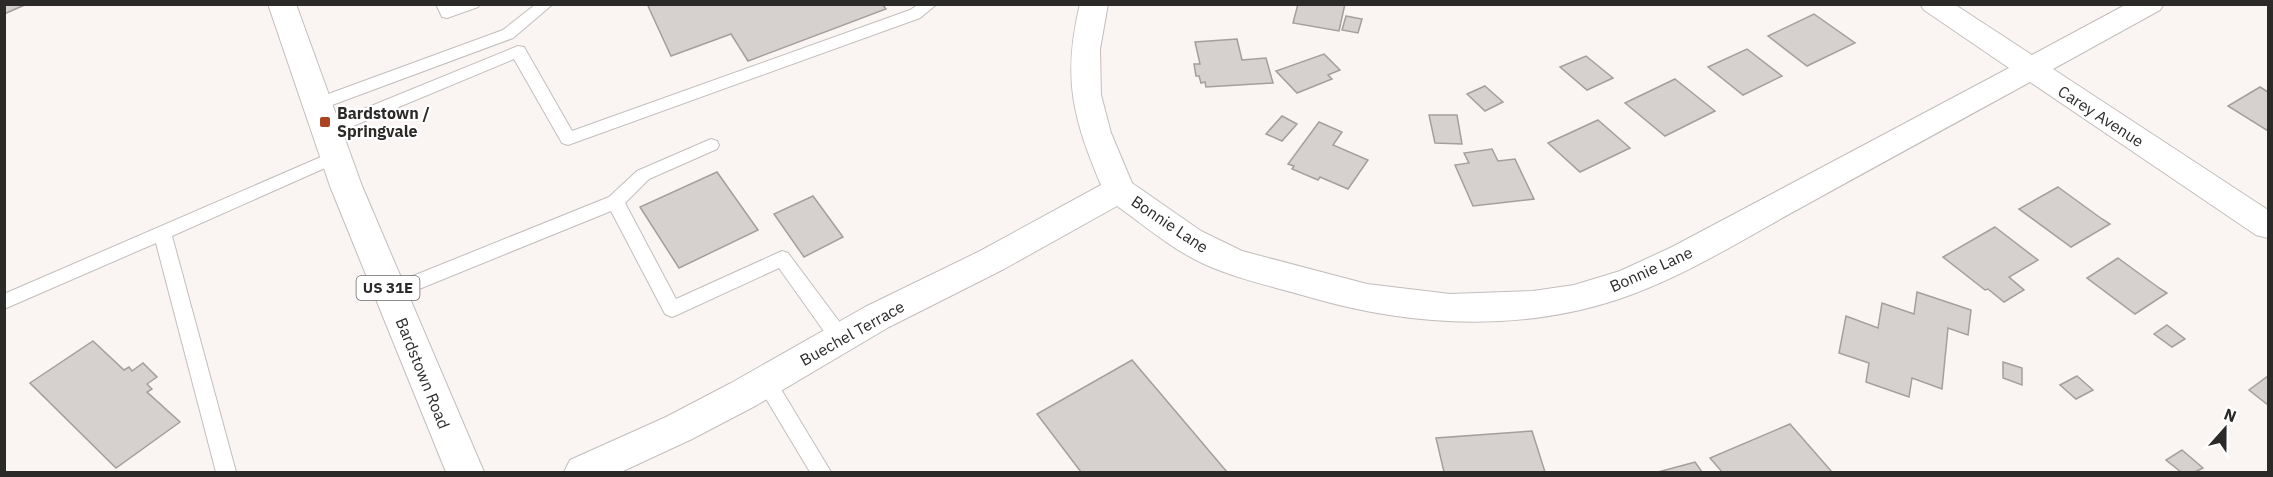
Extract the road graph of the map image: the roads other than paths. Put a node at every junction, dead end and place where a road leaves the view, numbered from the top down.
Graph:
1 (282, 4) edge
2 (443, 4) edge
3 (473, 4) edge
4 (930, 4) edge
5 (1094, 4) edge
6 (1934, 4) edge
7 (2150, 4) edge
8 (540, 6) edge
9 (508, 34) junction
10 (518, 51) junction
11 (2029, 68) junction
12 (328, 130) junction
13 (711, 145) dead end
14 (1119, 190) junction
15 (615, 201) junction
16 (2268, 226) edge
17 (162, 233) junction
18 (390, 293) junction
19 (4, 302) edge
20 (840, 338) junction
21 (766, 382) junction
22 (226, 472) edge
23 (465, 472) edge
24 (583, 472) edge
25 (821, 472) edge

1 - 12 street, Bardstown Road / US 31E
2 - 3 lane
4 - 10 lane
5 - 14 street
6 - 11 street, Carey Avenue
7 - 11 street, Bonnie Lane
8 - 9 lane
9 - 10 lane
9 - 12 lane
10 - 12 lane
11 - 14 street, Bonnie Lane
11 - 16 street, Carey Avenue
12 - 17 lane
12 - 18 street, Bardstown Road / US 31E
13 - 15 lane
14 - 20 street, Buechel Terrace
15 - 18 lane
15 - 20 lane
17 - 19 lane
17 - 22 lane
18 - 23 street, Bardstown Road / US 31E
20 - 21 street, Buechel Terrace
21 - 24 street, Buechel Terrace
21 - 25 lane

